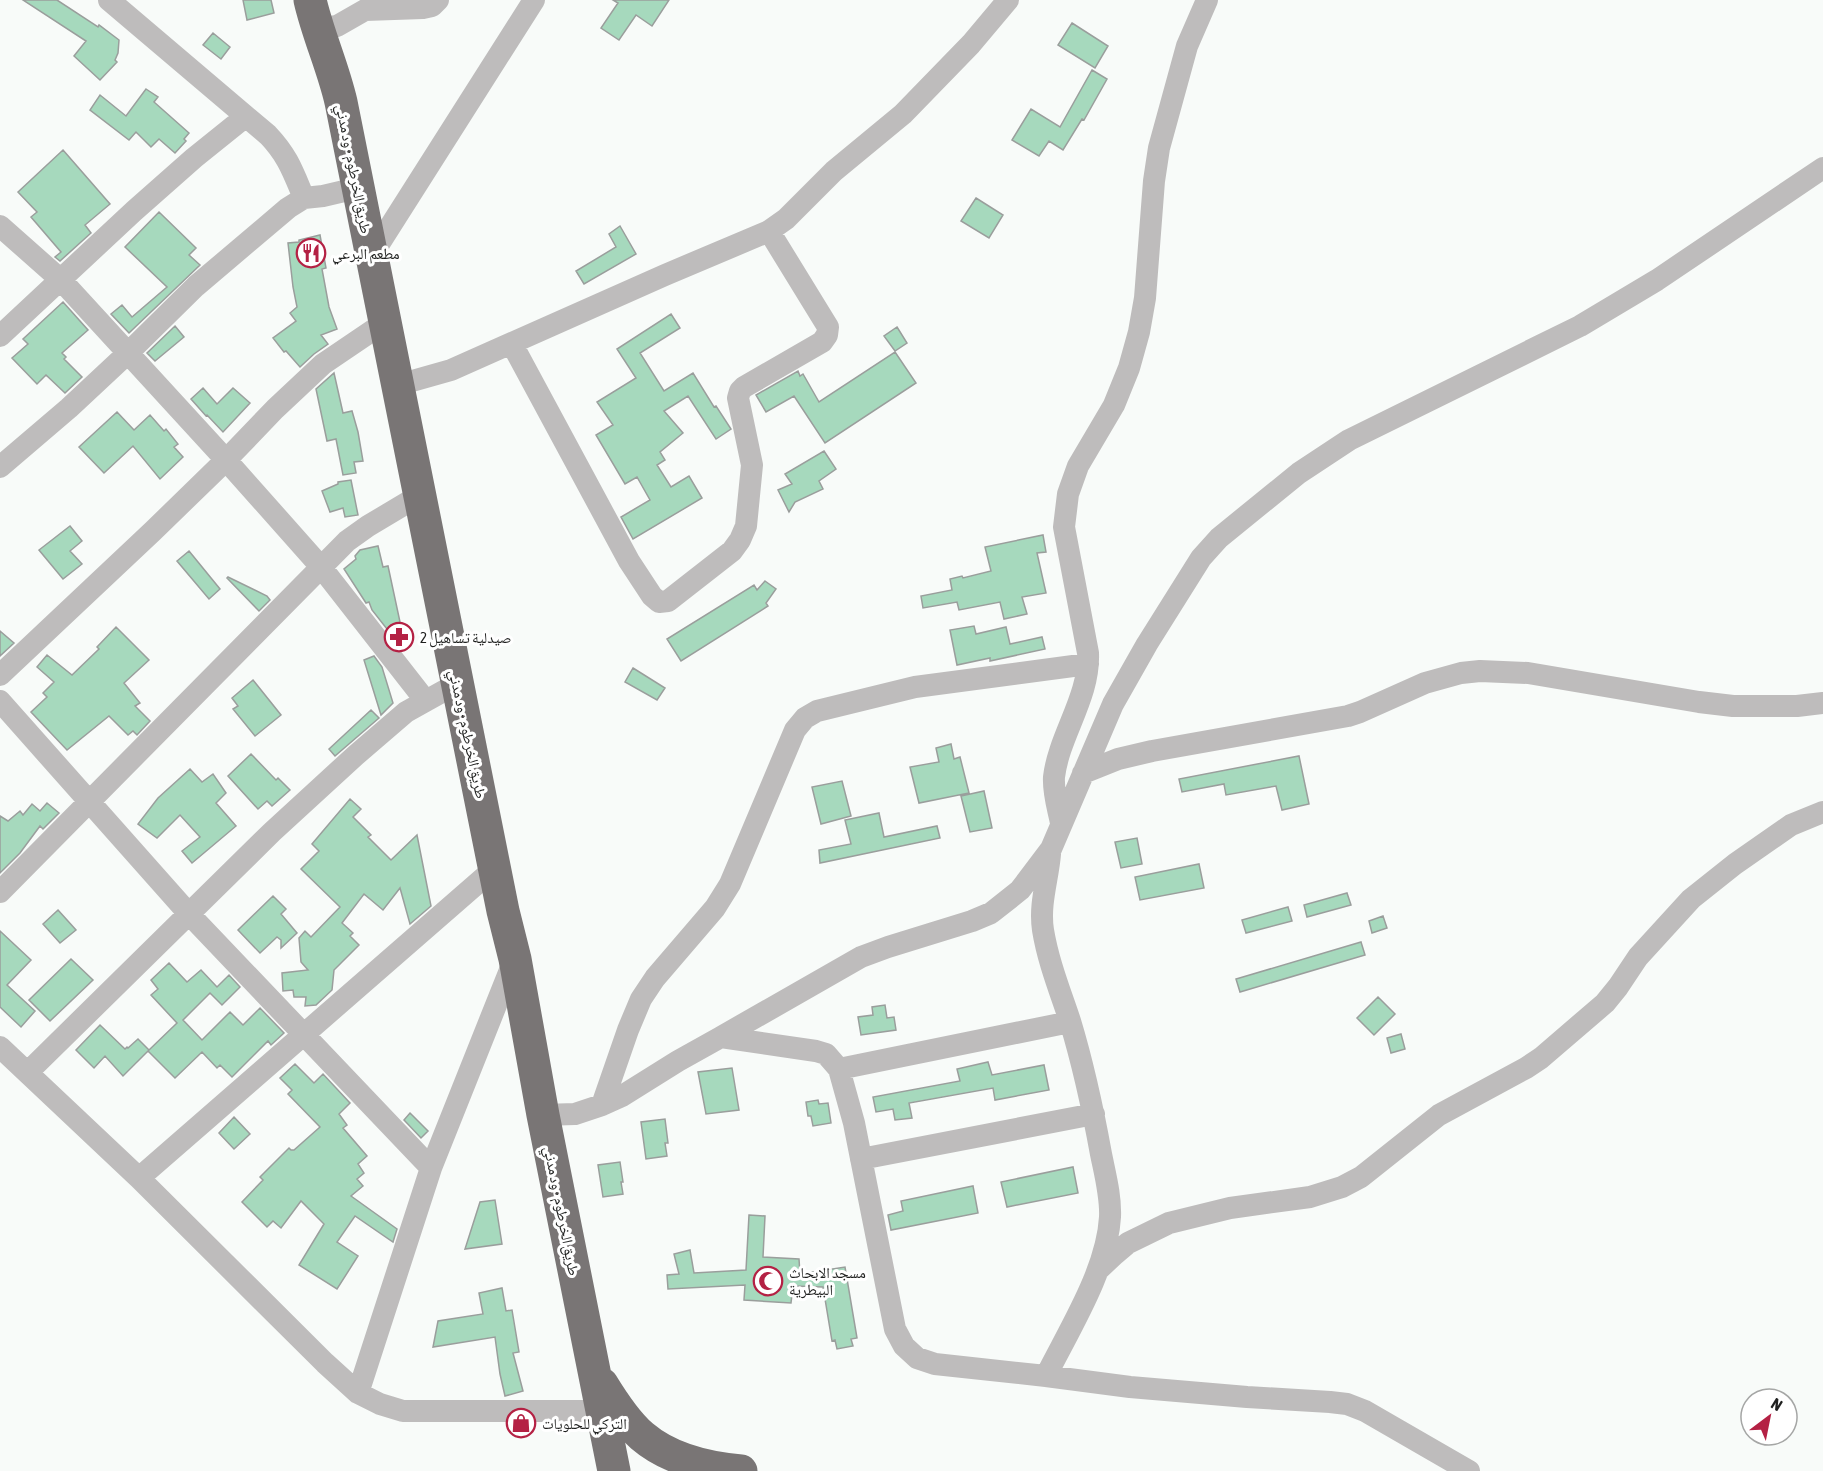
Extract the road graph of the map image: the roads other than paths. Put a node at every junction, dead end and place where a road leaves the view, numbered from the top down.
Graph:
1 (109, 0) edge
2 (438, 0) edge
3 (534, 0) edge
4 (1008, 0) edge
5 (1207, 0) edge
6 (364, 5) edge
7 (324, 14) edge
8 (245, 117) junction
9 (1823, 168) edge
10 (357, 188) junction
11 (304, 198) junction
12 (0, 226) edge
13 (769, 231) junction
14 (372, 255) junction
15 (61, 280) junction
16 (385, 322) junction
17 (0, 336) edge
18 (512, 344) junction
19 (129, 352) junction
20 (398, 385) junction
21 (226, 460) junction
22 (0, 467) edge
23 (420, 495) junction
24 (321, 567) junction
25 (1088, 664) junction
26 (0, 675) edge
27 (458, 683) junction
28 (425, 700) junction
29 (0, 701) edge
30 (1823, 703) edge
31 (1083, 773) junction
32 (89, 801) junction
33 (1823, 812) edge
34 (1061, 823) junction
35 (1051, 849) junction
36 (496, 867) junction
37 (0, 892) edge
38 (189, 914) junction
39 (514, 960) junction
40 (1070, 1022) junction
41 (304, 1035) junction
42 (721, 1037) junction
43 (0, 1047) edge
44 (839, 1069) junction
45 (28, 1072) junction
46 (602, 1105) junction
47 (1094, 1114) junction
48 (543, 1115) junction
49 (861, 1159) junction
50 (431, 1168) junction
51 (139, 1178) junction
52 (1098, 1270) junction
53 (593, 1369) junction
54 (1046, 1376) junction
55 (358, 1393) junction
56 (602, 1411) junction
57 (614, 1471) edge
58 (741, 1471) edge
59 (1469, 1471) edge

1 - 8 street
2 - 6 street
3 - 14 street
4 - 13 street
5 - 25 street
6 - 7 street
7 - 10 highway, طريق الخرطوم - ود مدني
8 - 11 street
8 - 15 street
9 - 31 street
10 - 11 street
10 - 14 highway, طريق الخرطوم - ود مدني
11 - 19 street
12 - 15 street
13 - 18 street
13 - 18 street
14 - 16 highway, طريق الخرطوم - ود مدني
15 - 17 street
15 - 19 street
16 - 20 highway, طريق الخرطوم - ود مدني
16 - 21 street
18 - 20 street
19 - 21 street
19 - 22 street
20 - 23 highway, طريق الخرطوم - ود مدني
21 - 24 street
21 - 26 street
23 - 24 street
23 - 27 highway, طريق الخرطوم - ود مدني
24 - 28 street
24 - 32 street
25 - 34 street
25 - 46 street
27 - 28 street
27 - 36 highway, طريق الخرطوم - ود مدني
28 - 38 street
29 - 32 street
30 - 31 street
31 - 34 street
32 - 37 street
32 - 38 street
33 - 52 street
34 - 35 street
35 - 40 street
35 - 42 street
36 - 39 highway, طريق الخرطوم - ود مدني
36 - 41 street
38 - 41 street
38 - 45 street
39 - 48 highway, طريق الخرطوم - ود مدني
39 - 50 street
40 - 44 street
40 - 47 street
41 - 50 street
41 - 51 street
42 - 44 street
42 - 46 street
43 - 45 street
44 - 49 street
45 - 51 street
46 - 48 street
47 - 49 street
47 - 52 street
48 - 53 highway, طريق الخرطوم - ود مدني
49 - 54 street
50 - 55 street
51 - 55 street
52 - 54 street
53 - 56 highway, طريق الخرطوم - ود مدني
53 - 58 highway
54 - 59 street
55 - 56 street
56 - 57 highway, طريق الخرطوم - ود مدني

